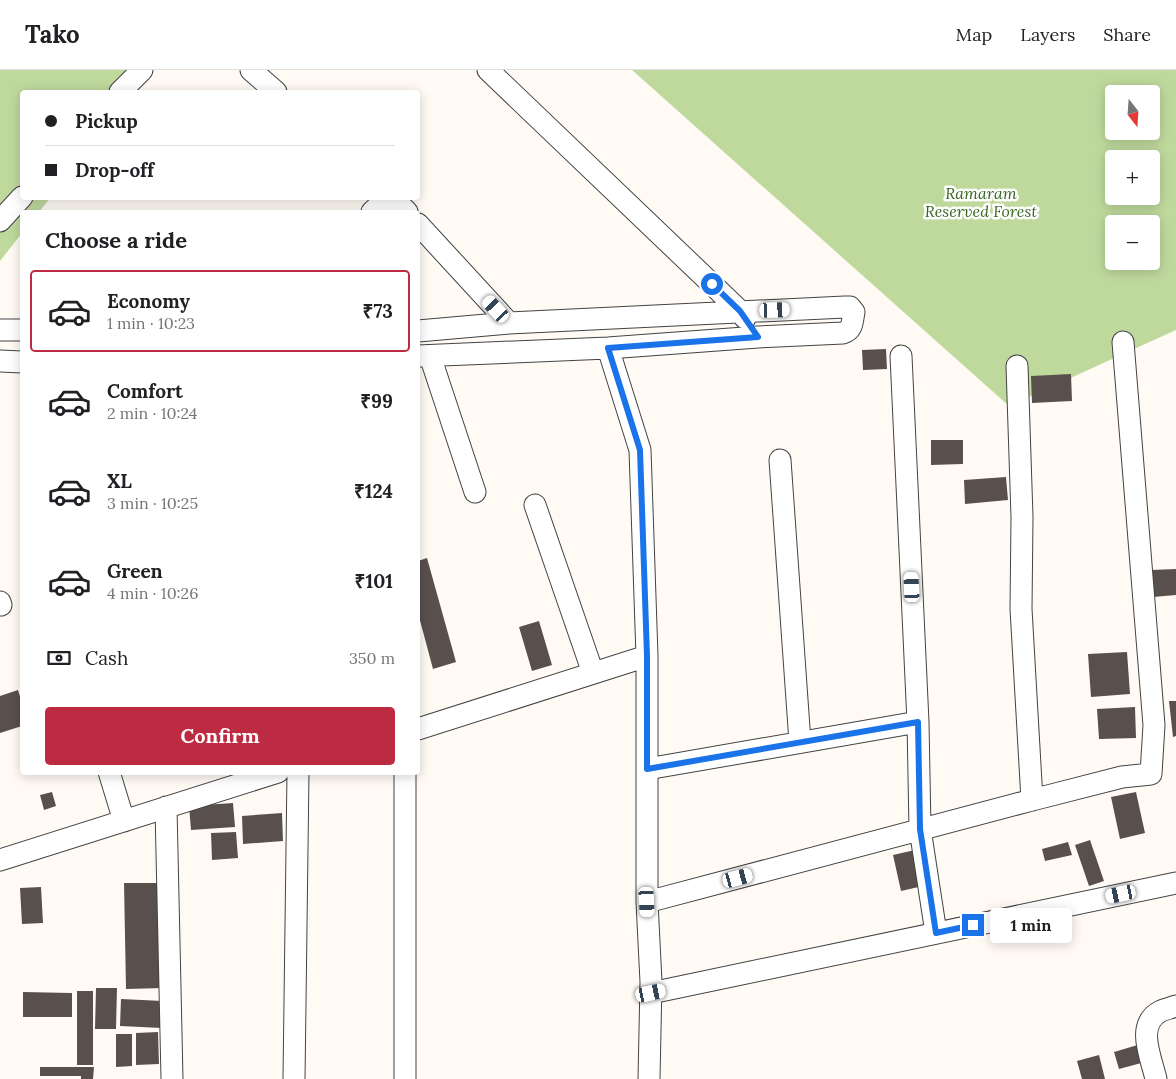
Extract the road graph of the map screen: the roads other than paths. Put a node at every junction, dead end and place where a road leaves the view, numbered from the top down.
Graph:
1 (142, 70) edge
2 (251, 70) edge
3 (488, 70) edge
4 (122, 90) edge
5 (274, 90) edge
6 (20, 199) edge
7 (385, 200) edge
8 (395, 200) edge
9 (374, 210) edge
10 (405, 210) edge
11 (0, 221) edge
12 (420, 226) edge
13 (740, 311) junction
14 (509, 323) junction
15 (0, 330) edge
16 (20, 330) edge
17 (420, 331) edge
18 (758, 337) junction
19 (1123, 342) dead end
20 (608, 348) junction
21 (424, 356) edge
22 (901, 356) dead end
23 (0, 361) edge
24 (20, 362) edge
25 (1018, 366) dead end
26 (780, 460) dead end
27 (475, 492) dead end
28 (535, 505) dead end
29 (647, 656) junction
30 (593, 673) junction
31 (918, 722) junction
32 (420, 728) edge
33 (800, 742) junction
34 (647, 769) junction
35 (110, 775) edge
36 (269, 775) edge
37 (298, 775) edge
38 (405, 775) edge
39 (1032, 800) junction
40 (166, 808) junction
41 (124, 821) junction
42 (920, 829) junction
43 (0, 860) edge
44 (1176, 883) edge
45 (647, 902) junction
46 (936, 933) junction
47 (651, 993) junction
48 (1176, 1006) edge
49 (172, 1079) edge
50 (294, 1079) edge
51 (405, 1079) edge
52 (649, 1079) edge
53 (1156, 1079) edge

1 - 4 street
2 - 5 street
3 - 13 street
6 - 11 street
7 - 9 street
8 - 10 street
12 - 14 street
13 - 14 street
13 - 18 street
13 - 18 street
14 - 17 street
15 - 16 street
18 - 20 street
19 - 39 street
20 - 21 street
20 - 29 street
21 - 27 street
22 - 31 street
23 - 24 street
25 - 39 street
26 - 33 street
28 - 30 street
29 - 30 street
29 - 34 street
30 - 32 street
31 - 33 street
31 - 42 street
33 - 34 street
34 - 45 street
35 - 41 street
36 - 40 street
37 - 50 street
38 - 51 street
39 - 42 street
40 - 41 street
40 - 49 street
41 - 43 street
42 - 45 street
42 - 46 street
44 - 46 street
45 - 47 street
46 - 47 street
47 - 52 street
48 - 53 street

